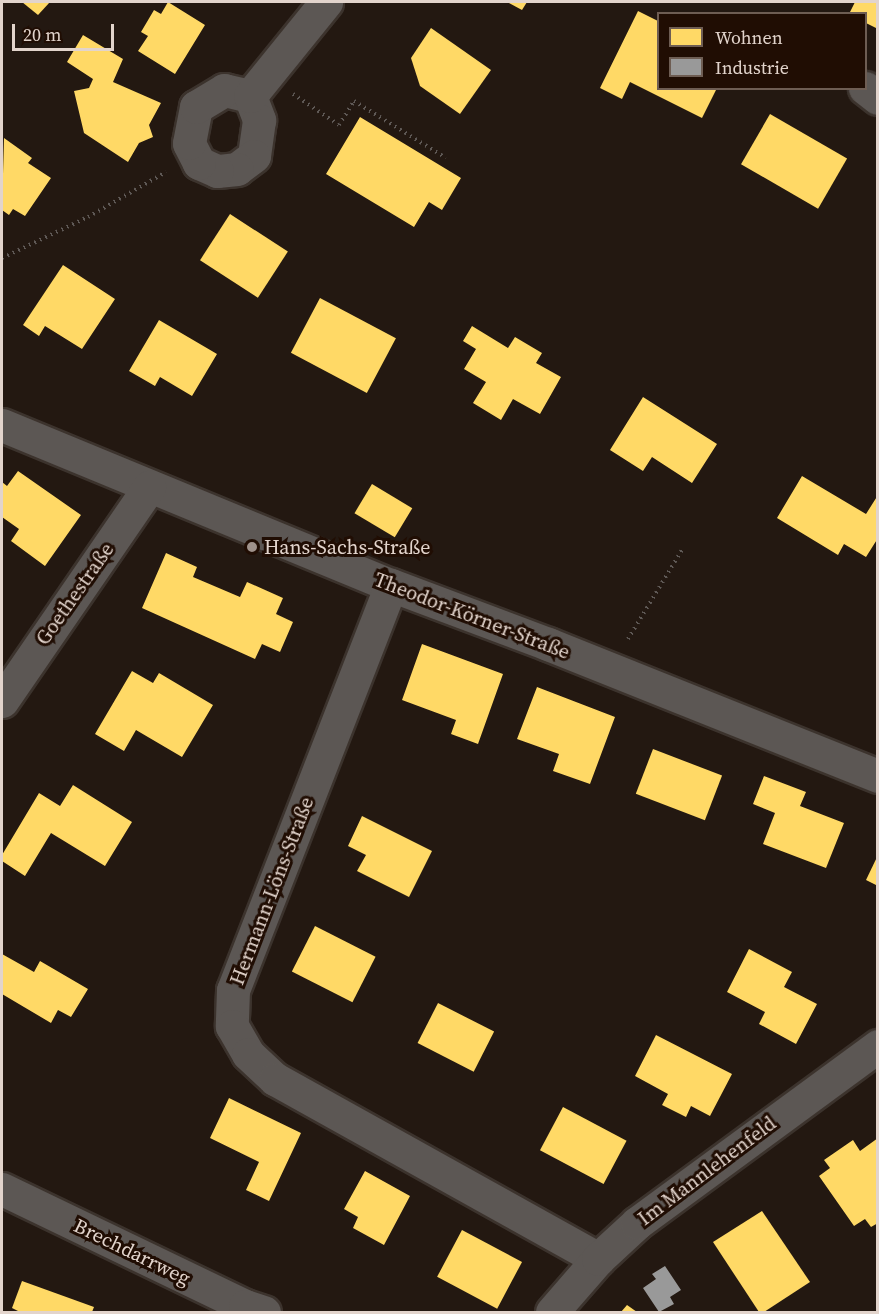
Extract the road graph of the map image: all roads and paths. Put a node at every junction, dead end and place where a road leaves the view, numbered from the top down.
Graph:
1 (326, 2) edge
2 (259, 86) junction
3 (195, 155) junction
4 (446, 158) dead end
5 (2, 258) edge
6 (2, 425) edge
7 (149, 487) junction
8 (682, 550) dead end
9 (391, 585) junction
10 (611, 669) junction
11 (2, 701) edge
12 (878, 776) edge
13 (878, 1046) edge
14 (2, 1189) edge
15 (598, 1259) junction
16 (264, 1312) edge
17 (552, 1312) edge

1 - 2 street
2 - 3 street
2 - 3 street
2 - 4 path
3 - 5 path
6 - 7 street, Theodor-Körner-Straße
7 - 9 street, Theodor-Körner-Straße
7 - 11 street, Goethestraße
8 - 10 path
9 - 10 street, Theodor-Körner-Straße
9 - 15 street, Hermann-Löns-Straße
10 - 12 street, Theodor-Körner-Straße
13 - 15 street, Im Mannlehenfeld
14 - 16 street, Brechdarrweg
15 - 17 street, Im Mannlehenfeld

